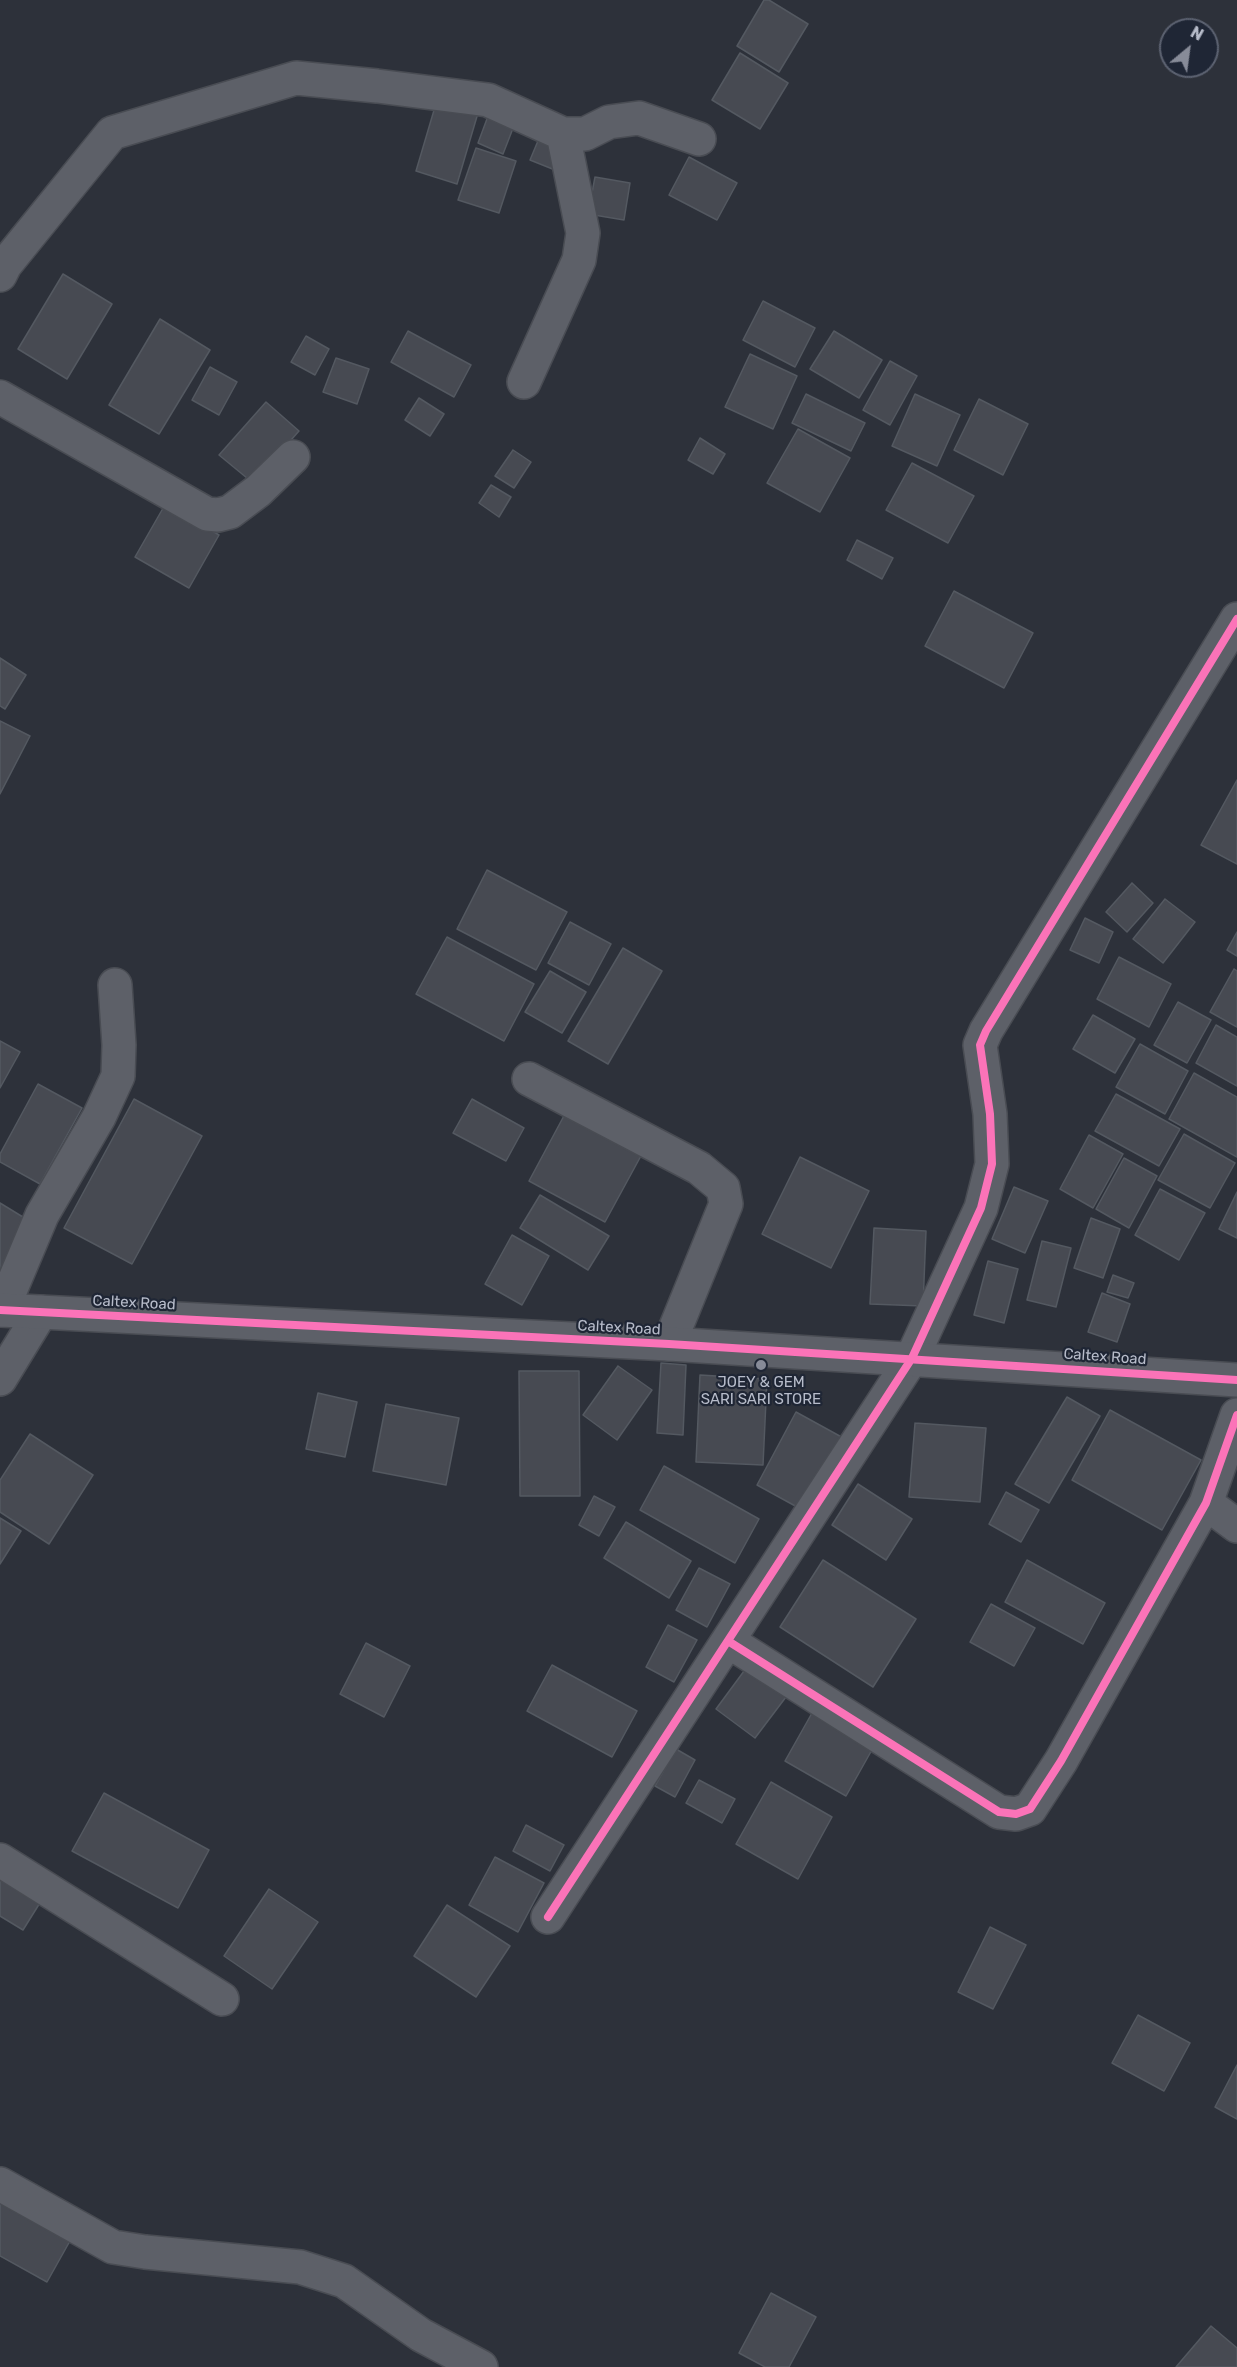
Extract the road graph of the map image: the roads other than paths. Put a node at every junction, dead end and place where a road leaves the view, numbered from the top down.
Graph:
1 (563, 134) junction
2 (699, 140) dead end
3 (0, 275) edge
4 (524, 382) dead end
5 (0, 397) edge
6 (293, 457) dead end
7 (1237, 619) edge
8 (115, 985) dead end
9 (529, 1079) dead end
10 (1, 1310) edge
11 (41, 1312) junction
12 (669, 1344) junction
13 (912, 1358) junction
14 (0, 1379) edge
15 (1237, 1380) edge
16 (1237, 1415) edge
17 (1206, 1503) junction
18 (1237, 1526) edge
19 (728, 1641) junction
20 (0, 1860) edge
21 (548, 1917) dead end
22 (222, 1999) dead end
23 (0, 2184) edge
24 (482, 2367) edge

1 - 2 street
1 - 3 street
1 - 4 street
5 - 6 street
7 - 13 street
8 - 10 street
9 - 12 street
10 - 11 street, Caltex Road
11 - 12 street, Caltex Road
11 - 14 street
12 - 13 street, Caltex Road
13 - 15 street, Caltex Road
13 - 19 street
16 - 17 street
17 - 18 street
17 - 19 street
19 - 21 street
20 - 22 street
23 - 24 street

